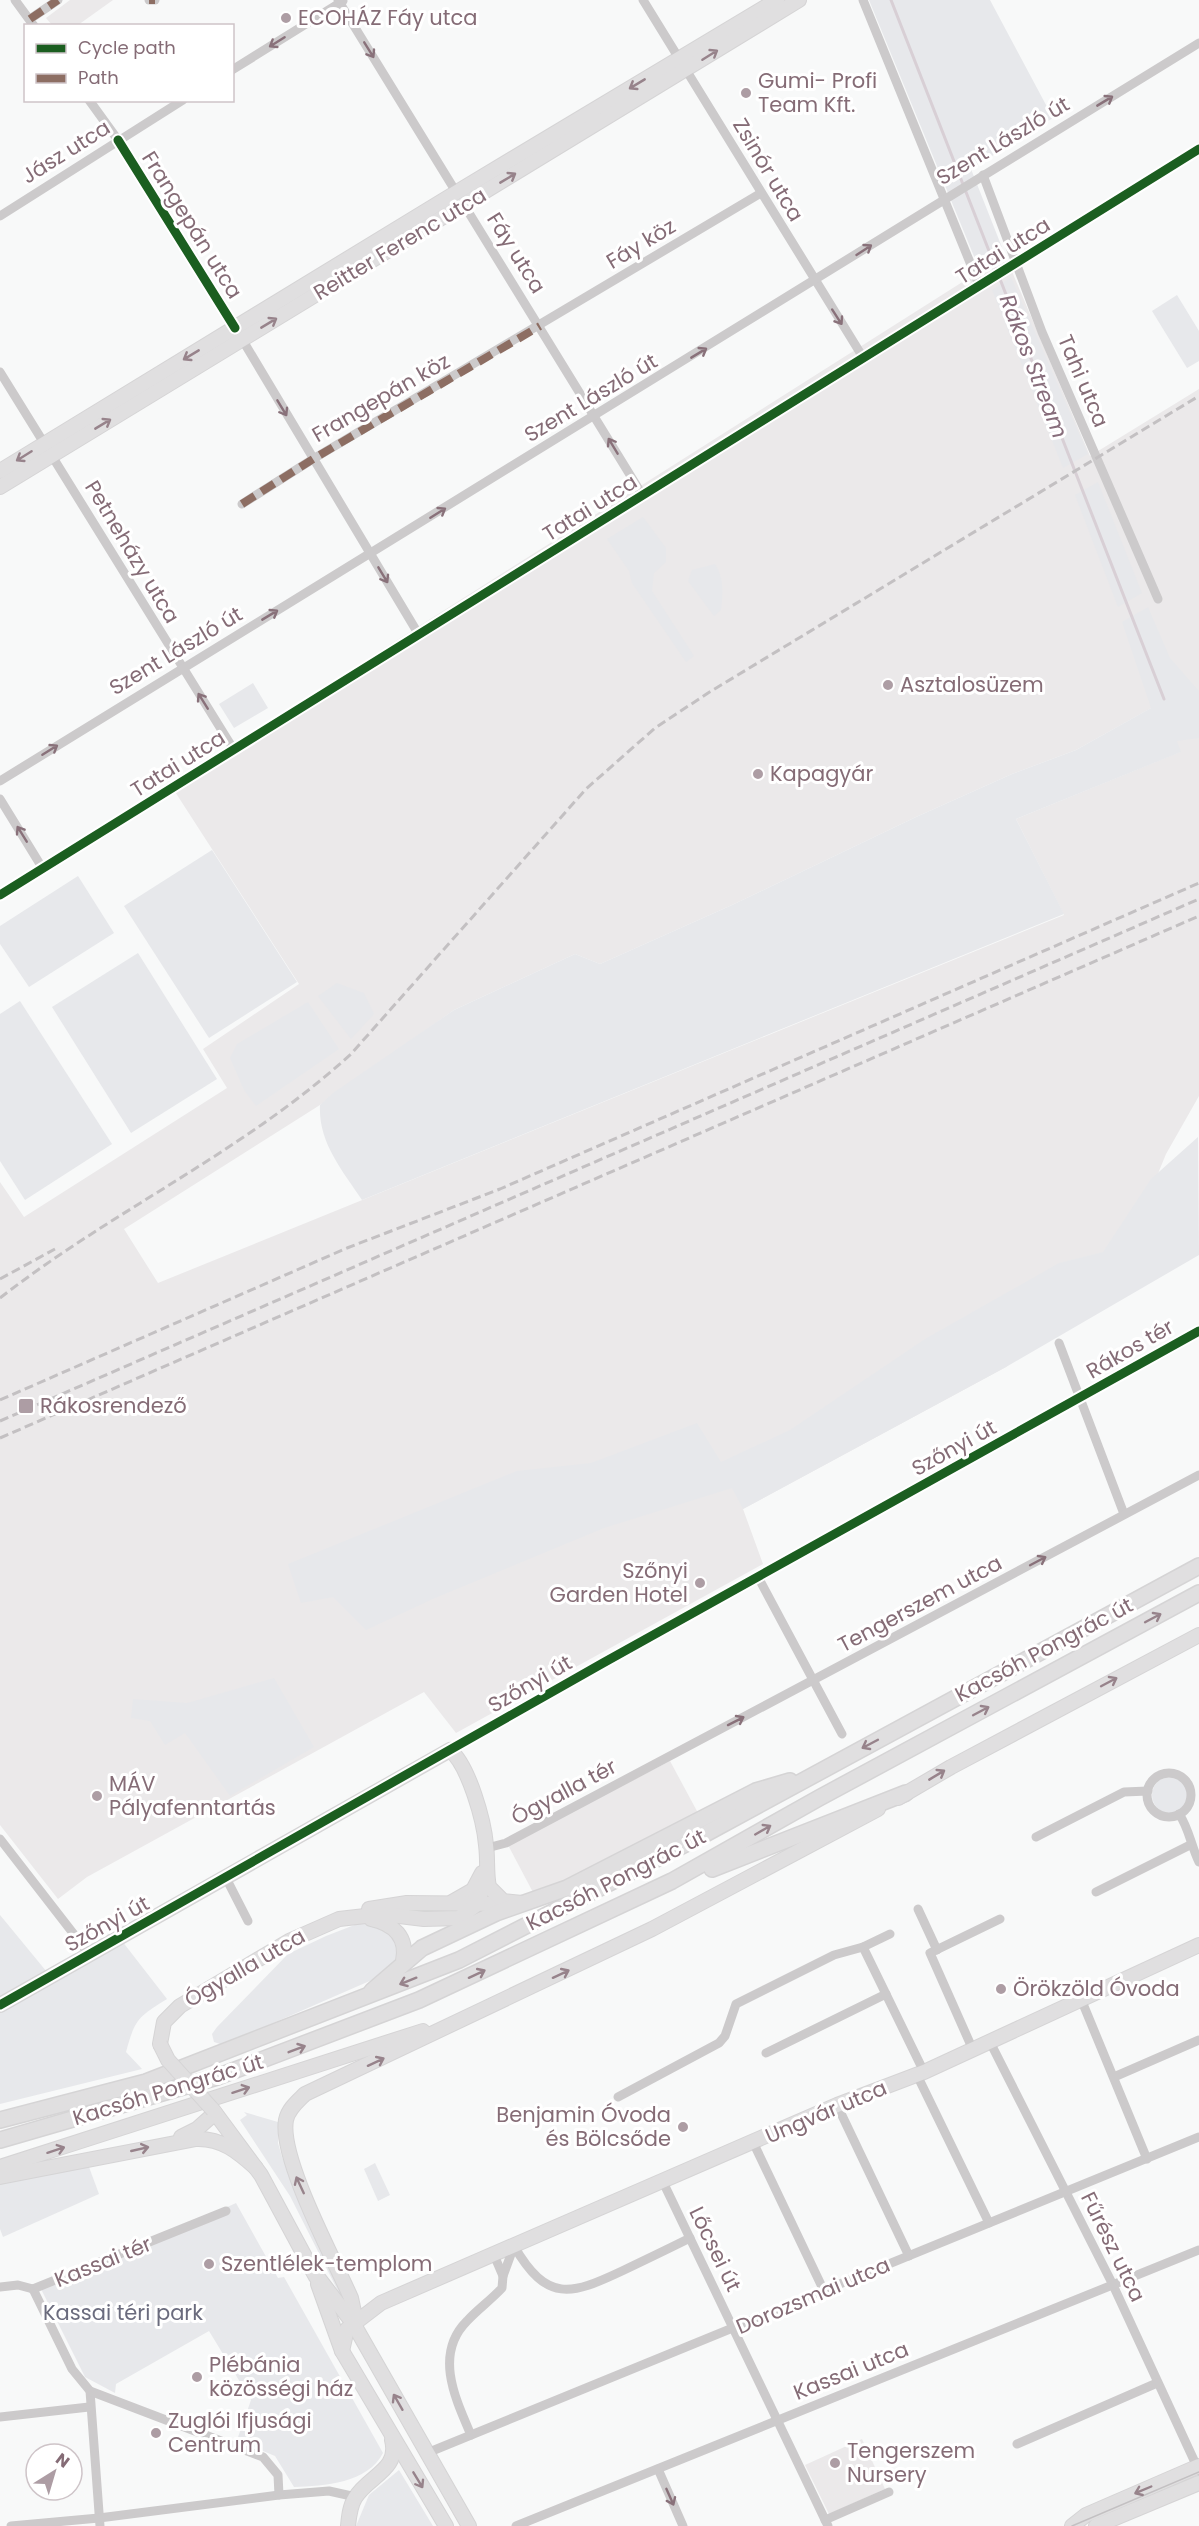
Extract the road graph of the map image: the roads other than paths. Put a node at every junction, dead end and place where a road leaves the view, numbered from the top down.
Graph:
1 (15, 0) edge
2 (58, 0) edge
3 (149, 0) edge
4 (155, 0) edge
5 (643, 0) edge
6 (777, 0) edge
7 (799, 0) edge
8 (863, 0) edge
9 (341, 1) edge
10 (32, 22) edge
11 (1199, 43) edge
12 (682, 64) junction
13 (234, 69) edge
14 (90, 102) edge
15 (180, 102) edge
16 (118, 141) junction
17 (1199, 149) edge
18 (983, 175) junction
19 (457, 192) junction
20 (761, 193) junction
21 (947, 196) junction
22 (464, 204) junction
23 (0, 216) edge
24 (1015, 264) junction
25 (334, 275) junction
26 (815, 282) junction
27 (984, 284) junction
28 (540, 326) junction
29 (238, 334) junction
30 (864, 359) junction
31 (0, 372) edge
32 (595, 416) junction
33 (49, 449) junction
34 (313, 459) junction
35 (0, 471) edge
36 (0, 487) edge
37 (643, 496) junction
38 (242, 504) dead end
39 (370, 554) junction
40 (1158, 599) dead end
41 (419, 635) junction
42 (182, 668) junction
43 (234, 750) junction
44 (0, 781) edge
45 (0, 799) edge
46 (43, 869) junction
47 (0, 896) edge
48 (1199, 1331) edge
49 (1059, 1343) dead end
50 (1079, 1399) junction
51 (1199, 1475) edge
52 (1124, 1514) junction
53 (1199, 1566) edge
54 (759, 1578) junction
55 (1199, 1593) edge
56 (1199, 1635) edge
57 (816, 1681) junction
58 (842, 1734) dead end
59 (450, 1750) junction
60 (657, 1764) joint
61 (815, 1774) junction
62 (1148, 1791) junction
63 (906, 1793) junction
64 (1179, 1814) junction
65 (1036, 1837) dead end
66 (0, 1839) edge
67 (1190, 1845) junction
68 (487, 1851) junction
69 (1199, 1862) edge
70 (226, 1878) junction
71 (487, 1878) junction
72 (672, 1881) junction
73 (1096, 1892) dead end
74 (450, 1903) junction
75 (522, 1903) junction
76 (476, 1905) junction
77 (918, 1909) dead end
78 (354, 1917) junction
79 (339, 1918) junction
80 (1000, 1919) dead end
81 (248, 1921) dead end
82 (890, 1934) dead end
83 (1199, 1945) edge
84 (863, 1947) junction
85 (937, 1950) junction
86 (90, 1955) junction
87 (403, 1961) junction
88 (886, 1994) junction
89 (1081, 2000) junction
90 (357, 2002) junction
91 (0, 2005) edge
92 (489, 2007) junction
93 (1199, 2040) edge
94 (990, 2042) junction
95 (973, 2050) junction
96 (766, 2052) dead end
97 (921, 2073) junction
98 (1114, 2077) junction
99 (618, 2097) dead end
100 (837, 2105) junction
101 (214, 2112) junction
102 (0, 2120) edge
103 (1199, 2138) edge
104 (0, 2140) edge
105 (753, 2142) junction
106 (168, 2143) junction
107 (1147, 2159) junction
108 (0, 2167) edge
109 (256, 2168) junction
110 (0, 2176) edge
111 (663, 2182) junction
112 (1067, 2193) junction
113 (226, 2211) dead end
114 (989, 2223) junction
115 (690, 2238) junction
116 (514, 2246) junction
117 (1199, 2250) edge
118 (494, 2255) junction
119 (909, 2256) junction
120 (313, 2271) junction
121 (503, 2276) junction
122 (1113, 2285) junction
123 (0, 2287) edge
124 (33, 2289) junction
125 (824, 2292) junction
126 (353, 2323) junction
127 (734, 2329) junction
128 (342, 2351) junction
129 (1157, 2383) junction
130 (90, 2391) junction
131 (89, 2407) junction
132 (0, 2417) edge
133 (777, 2420) junction
134 (391, 2434) junction
135 (471, 2435) junction
136 (1017, 2444) dead end
137 (427, 2453) junction
138 (1198, 2468) edge
139 (658, 2469) junction
140 (1199, 2483) edge
141 (889, 2492) dead end
142 (336, 2493) junction
143 (279, 2495) junction
144 (356, 2497) junction
145 (457, 2507) junction
146 (350, 2511) junction
147 (99, 2522) edge
148 (826, 2523) edge
149 (11, 2526) edge
150 (348, 2526) edge
151 (446, 2526) edge
152 (452, 2526) edge
153 (468, 2526) edge
154 (516, 2526) edge
155 (683, 2526) edge
156 (1072, 2526) edge
157 (1096, 2526) edge

1 - 10 street
2 - 10 street
3 - 4 street
5 - 12 street, Zsinór utca
6 - 12 street, Reitter Ferenc utca
12 -> 7 street, Reitter Ferenc utca
8 - 21 street
9 -> 13 street
9 -> 19 street, Fáy utca
18 -> 11 street, Szent László út
12 -> 19 street, Reitter Ferenc utca
12 - 20 street, Zsinór utca
22 -> 12 street, Reitter Ferenc utca
14 - 16 street, Frangepán utca
15 - 16 street, Jász utca
16 - 23 street, Jász utca
16 - 29 street, Frangepán utca
17 - 24 street, Tatai utca
18 - 21 street, Szent László út
18 - 24 street, Tahi utca
19 - 22 street, Fáy utca
19 - 25 street, Reitter Ferenc utca
20 - 26 street, Zsinór utca
20 - 28 street, Fáy köz
26 -> 21 street, Szent László út
21 - 27 street
22 - 25 street, Reitter Ferenc utca
22 - 28 street, Fáy utca
24 - 27 street, Tatai utca
24 - 40 street, Tahi utca
25 - 29 street, Reitter Ferenc utca
26 -> 30 street, Zsinór utca
32 -> 26 street, Szent László út
27 - 30 street, Tatai utca
28 - 32 street, Fáy utca
28 - 34 street, Frangepán köz
29 - 33 street, Reitter Ferenc utca
29 -> 34 street, Frangepán utca
30 - 37 street, Tatai utca
31 - 33 street, Petneházy utca
37 -> 32 street, Fáy utca
39 -> 32 street, Szent László út
33 -> 35 street, Reitter Ferenc utca
33 - 36 street, Reitter Ferenc utca
33 - 42 street, Petneházy utca
34 - 38 street, Frangepán köz
34 - 39 street, Frangepán utca
37 - 41 street, Tatai utca
39 -> 41 street, Frangepán utca
42 -> 39 street, Szent László út
41 - 43 street, Tatai utca
43 -> 42 street, Petneházy utca
44 -> 42 street, Szent László út
43 - 46 street, Tatai utca
46 -> 45 street
46 - 47 street, Tatai utca
48 - 50 street, Rákos tér
49 - 50 street
50 - 52 street
50 - 54 street, Szőnyi út
51 - 52 street, Tengerszem utca
57 -> 52 street, Tengerszem utca
53 -> 61 main road, Kacsóh Pongrác út
54 - 57 street
54 - 59 street, Szőnyi út
72 -> 55 main road, Kacsóh Pongrác út
63 -> 56 street, Kacsóh Pongrác út
57 - 58 street
60 -> 57 street, Tengerszem utca
59 - 68 street
59 - 70 street, Szőnyi út
60 - 68 street, Ógyalla tér
61 - 75 main road
61 -> 90 main road, Kacsóh Pongrác út
62 - 64 street
62 - 64 street
62 - 65 street
63 - 72 main road
92 -> 63 street, Kacsóh Pongrác út
64 - 67 street
66 - 86 street
67 - 69 street
67 - 73 street
68 - 71 street
68 - 74 street
70 - 81 street
70 - 86 street, Szőnyi út
71 - 75 street
71 - 76 street
104 -> 72 main road, Kacsóh Pongrác út
74 - 76 street
74 - 79 street
75 - 76 street
75 - 87 main road
76 - 78 street
77 - 85 street
78 - 79 street, Ógyalla utca
78 - 87 street
79 - 101 street, Ógyalla utca, bridge
80 - 85 street
82 - 84 street
83 - 89 street, Ungvár utca
84 - 88 street
84 - 99 street
85 - 95 street
86 - 91 street, Szőnyi út
87 - 90 main road
88 - 96 street
88 - 97 street
89 - 94 street, Ungvár utca
89 - 98 street
90 - 102 main road, Kacsóh Pongrác út
108 -> 92 street, Kacsóh Pongrác út
126 -> 92 street, Kacsóh Pongrác út
93 - 98 street
94 - 95 street, Ungvár utca
94 - 112 street, Fűrész utca
95 - 97 street, Ungvár utca
97 - 100 street, Ungvár utca
97 - 114 street
98 - 107 street
100 - 105 street, Ungvár utca
100 - 119 street
101 - 106 street
101 - 109 street
103 - 107 street, Dorozsmai utca
105 - 111 street, Ungvár utca
105 - 125 street
106 - 109 street
110 -> 106 street
107 - 112 street, Dorozsmai utca
109 - 120 street
111 - 115 street, Lőcsei út
111 - 116 street, Ungvár utca
112 - 114 street, Dorozsmai utca
112 - 122 street, Fűrész utca
113 - 124 street, Kassai tér
114 - 119 street, Dorozsmai utca
115 - 116 street
115 - 127 street, Lőcsei út
116 - 118 street, Ungvár utca
116 - 121 street
117 - 122 street, Kassai utca
118 - 121 street
118 - 126 street, Ungvár utca
119 - 125 street, Dorozsmai utca
120 - 126 street
120 - 128 street
121 - 135 street
122 - 129 street, Fűrész utca
122 - 133 street, Kassai utca
123 - 124 street
124 - 130 street, Kassai tér
125 - 127 street, Dorozsmai utca
126 - 128 street
137 -> 126 street
127 - 133 street, Lőcsei út
127 - 135 street, Dorozsmai utca
128 - 134 street
129 - 136 street
129 - 138 street, Fűrész utca
130 - 131 street
130 - 143 street
131 - 132 street
131 - 147 street
133 - 139 street, Kassai utca
133 - 148 street, Lőcsei út
134 - 144 street
134 -> 151 street
135 - 137 street, Dorozsmai utca
137 - 145 street
138 -> 156 street
139 - 154 street, Kassai utca
139 -> 155 street
140 - 157 street
141 - 148 street
142 - 143 street
142 - 144 street
142 - 146 street
143 - 147 street
144 - 146 street
145 - 152 street
145 - 153 street
146 - 150 street
147 - 149 street

